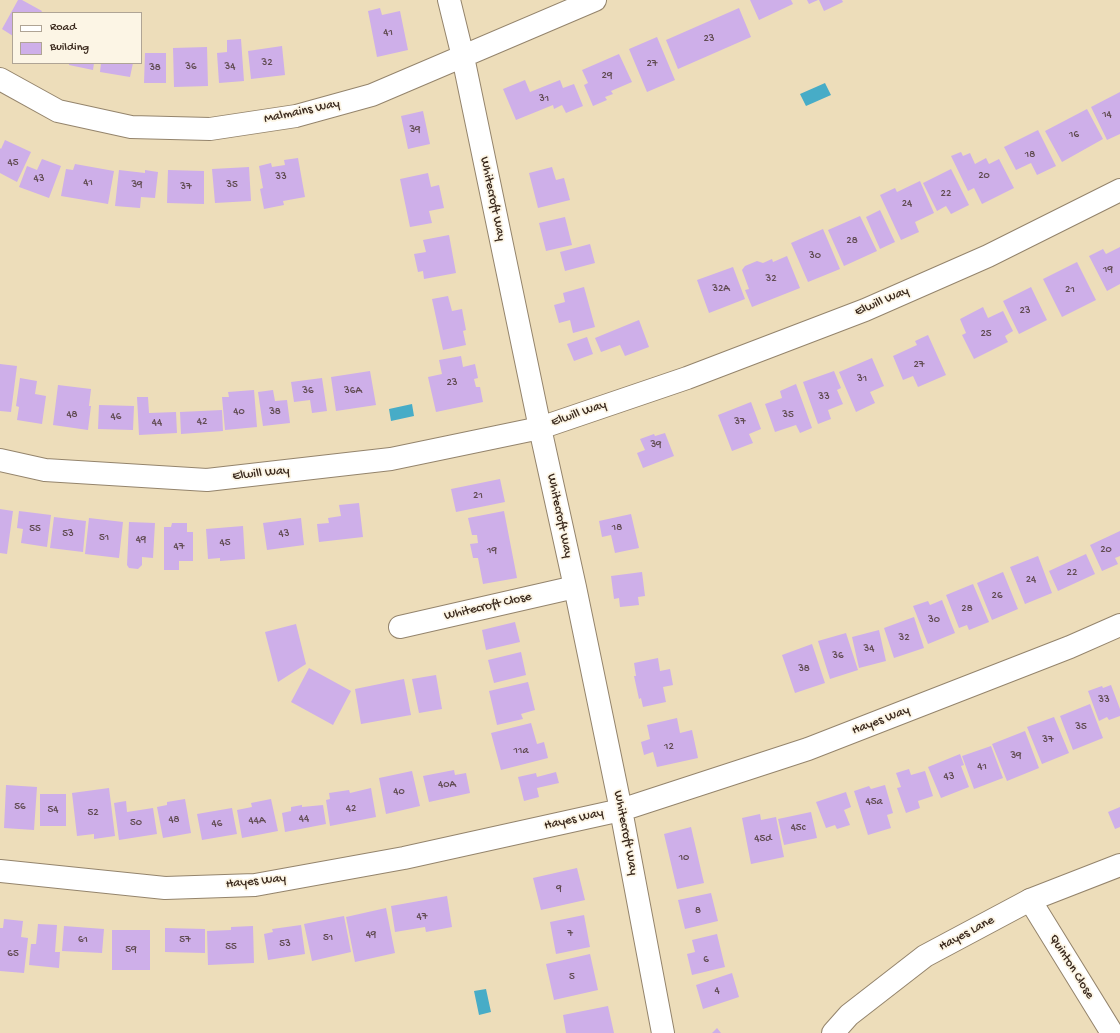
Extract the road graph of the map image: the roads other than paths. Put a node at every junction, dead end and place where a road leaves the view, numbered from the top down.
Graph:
1 (449, 0) edge
2 (595, 0) edge
3 (463, 57) junction
4 (0, 79) edge
5 (1120, 190) edge
6 (540, 428) junction
7 (0, 460) edge
8 (575, 587) junction
9 (1120, 625) edge
10 (400, 627) dead end
11 (621, 810) junction
12 (1120, 865) edge
13 (0, 871) edge
14 (1030, 900) junction
15 (663, 1033) edge
16 (833, 1033) edge
17 (1112, 1033) edge

1 - 3 street, Whitecroft Way
2 - 3 street, Malmains Way
3 - 4 street, Malmains Way
3 - 6 street, Whitecroft Way
5 - 6 street, Elwill Way
6 - 7 street, Elwill Way
6 - 8 street, Whitecroft Way
8 - 10 street, Whitecroft Close
8 - 11 street, Whitecroft Way
9 - 11 street, Hayes Way
11 - 13 street, Hayes Way
11 - 15 street, Whitecroft Way
12 - 14 street, Hayes Lane
14 - 16 street, Hayes Lane
14 - 17 street, Quinton Close

